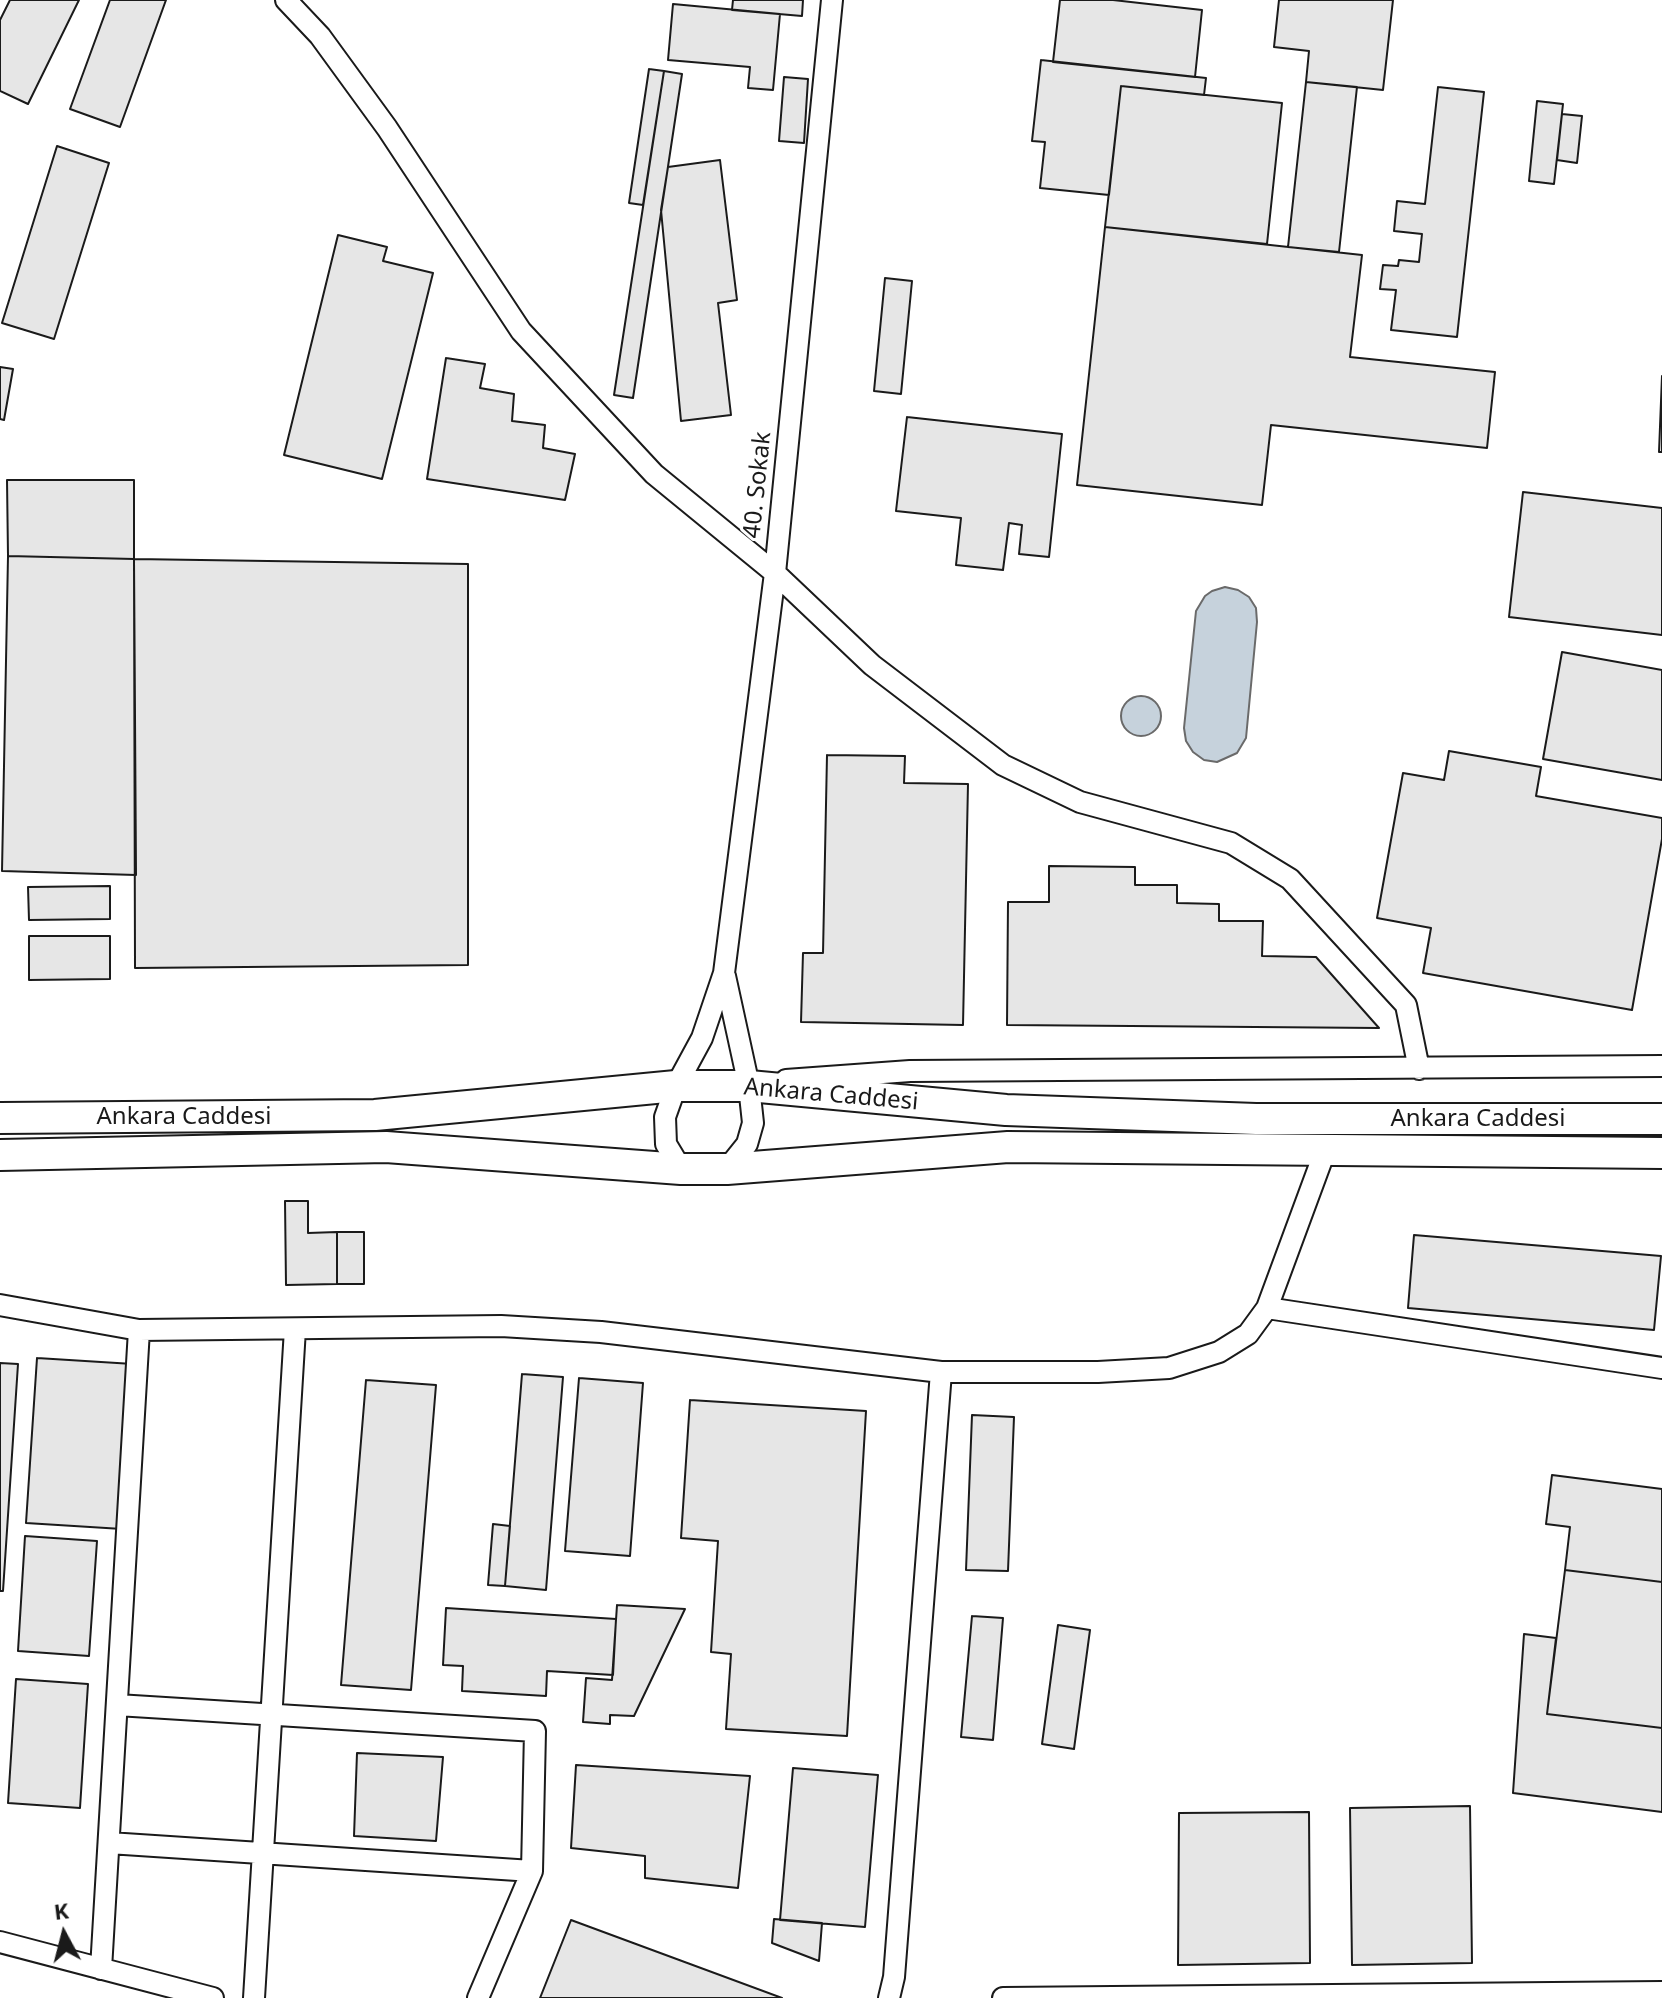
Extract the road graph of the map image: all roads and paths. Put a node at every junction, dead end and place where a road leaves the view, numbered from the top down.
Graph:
1 (286, 0) edge
2 (832, 0) edge
3 (775, 573) junction
4 (724, 973) junction
5 (1662, 1066) edge
6 (1419, 1069) junction
7 (676, 1086) junction
8 (749, 1086) junction
9 (0, 1118) edge
10 (1662, 1119) edge
11 (1325, 1151) junction
12 (1662, 1153) edge
13 (0, 1155) edge
14 (681, 1169) junction
15 (727, 1169) junction
16 (0, 1305) edge
17 (1267, 1308) junction
18 (295, 1329) junction
19 (139, 1330) junction
20 (1662, 1368) edge
21 (941, 1372) junction
22 (117, 1705) junction
23 (272, 1715) junction
24 (109, 1843) junction
25 (264, 1853) junction
26 (532, 1871) junction
27 (0, 1942) edge
28 (101, 1969) junction
29 (1662, 1992) edge
30 (213, 1998) edge
31 (254, 1998) edge
32 (478, 1998) edge
33 (889, 1998) edge
34 (1003, 1998) edge

1 - 3 street
2 - 3 street, 40. Sokak
3 - 4 street, 40. Sokak
3 - 6 street
4 - 7 street
4 - 8 street
5 - 6 street
6 - 8 street
7 - 8 highway, Ankara Caddesi
7 - 9 highway, Ankara Caddesi
7 - 14 street
8 - 10 highway, Ankara Caddesi
8 - 15 street
11 - 12 highway, Ankara Caddesi
11 - 15 highway, Ankara Caddesi
11 - 17 street
13 - 14 highway, Ankara Caddesi
14 - 15 highway, Ankara Caddesi
16 - 19 street
17 - 20 street
17 - 21 street
18 - 19 street
18 - 21 street
18 - 23 street
19 - 22 street
21 - 33 street
22 - 23 street
22 - 24 street
23 - 25 street
23 - 26 street
24 - 25 street
24 - 28 street
25 - 26 street
25 - 31 street
26 - 32 street
27 - 28 street
28 - 30 street
29 - 34 street

